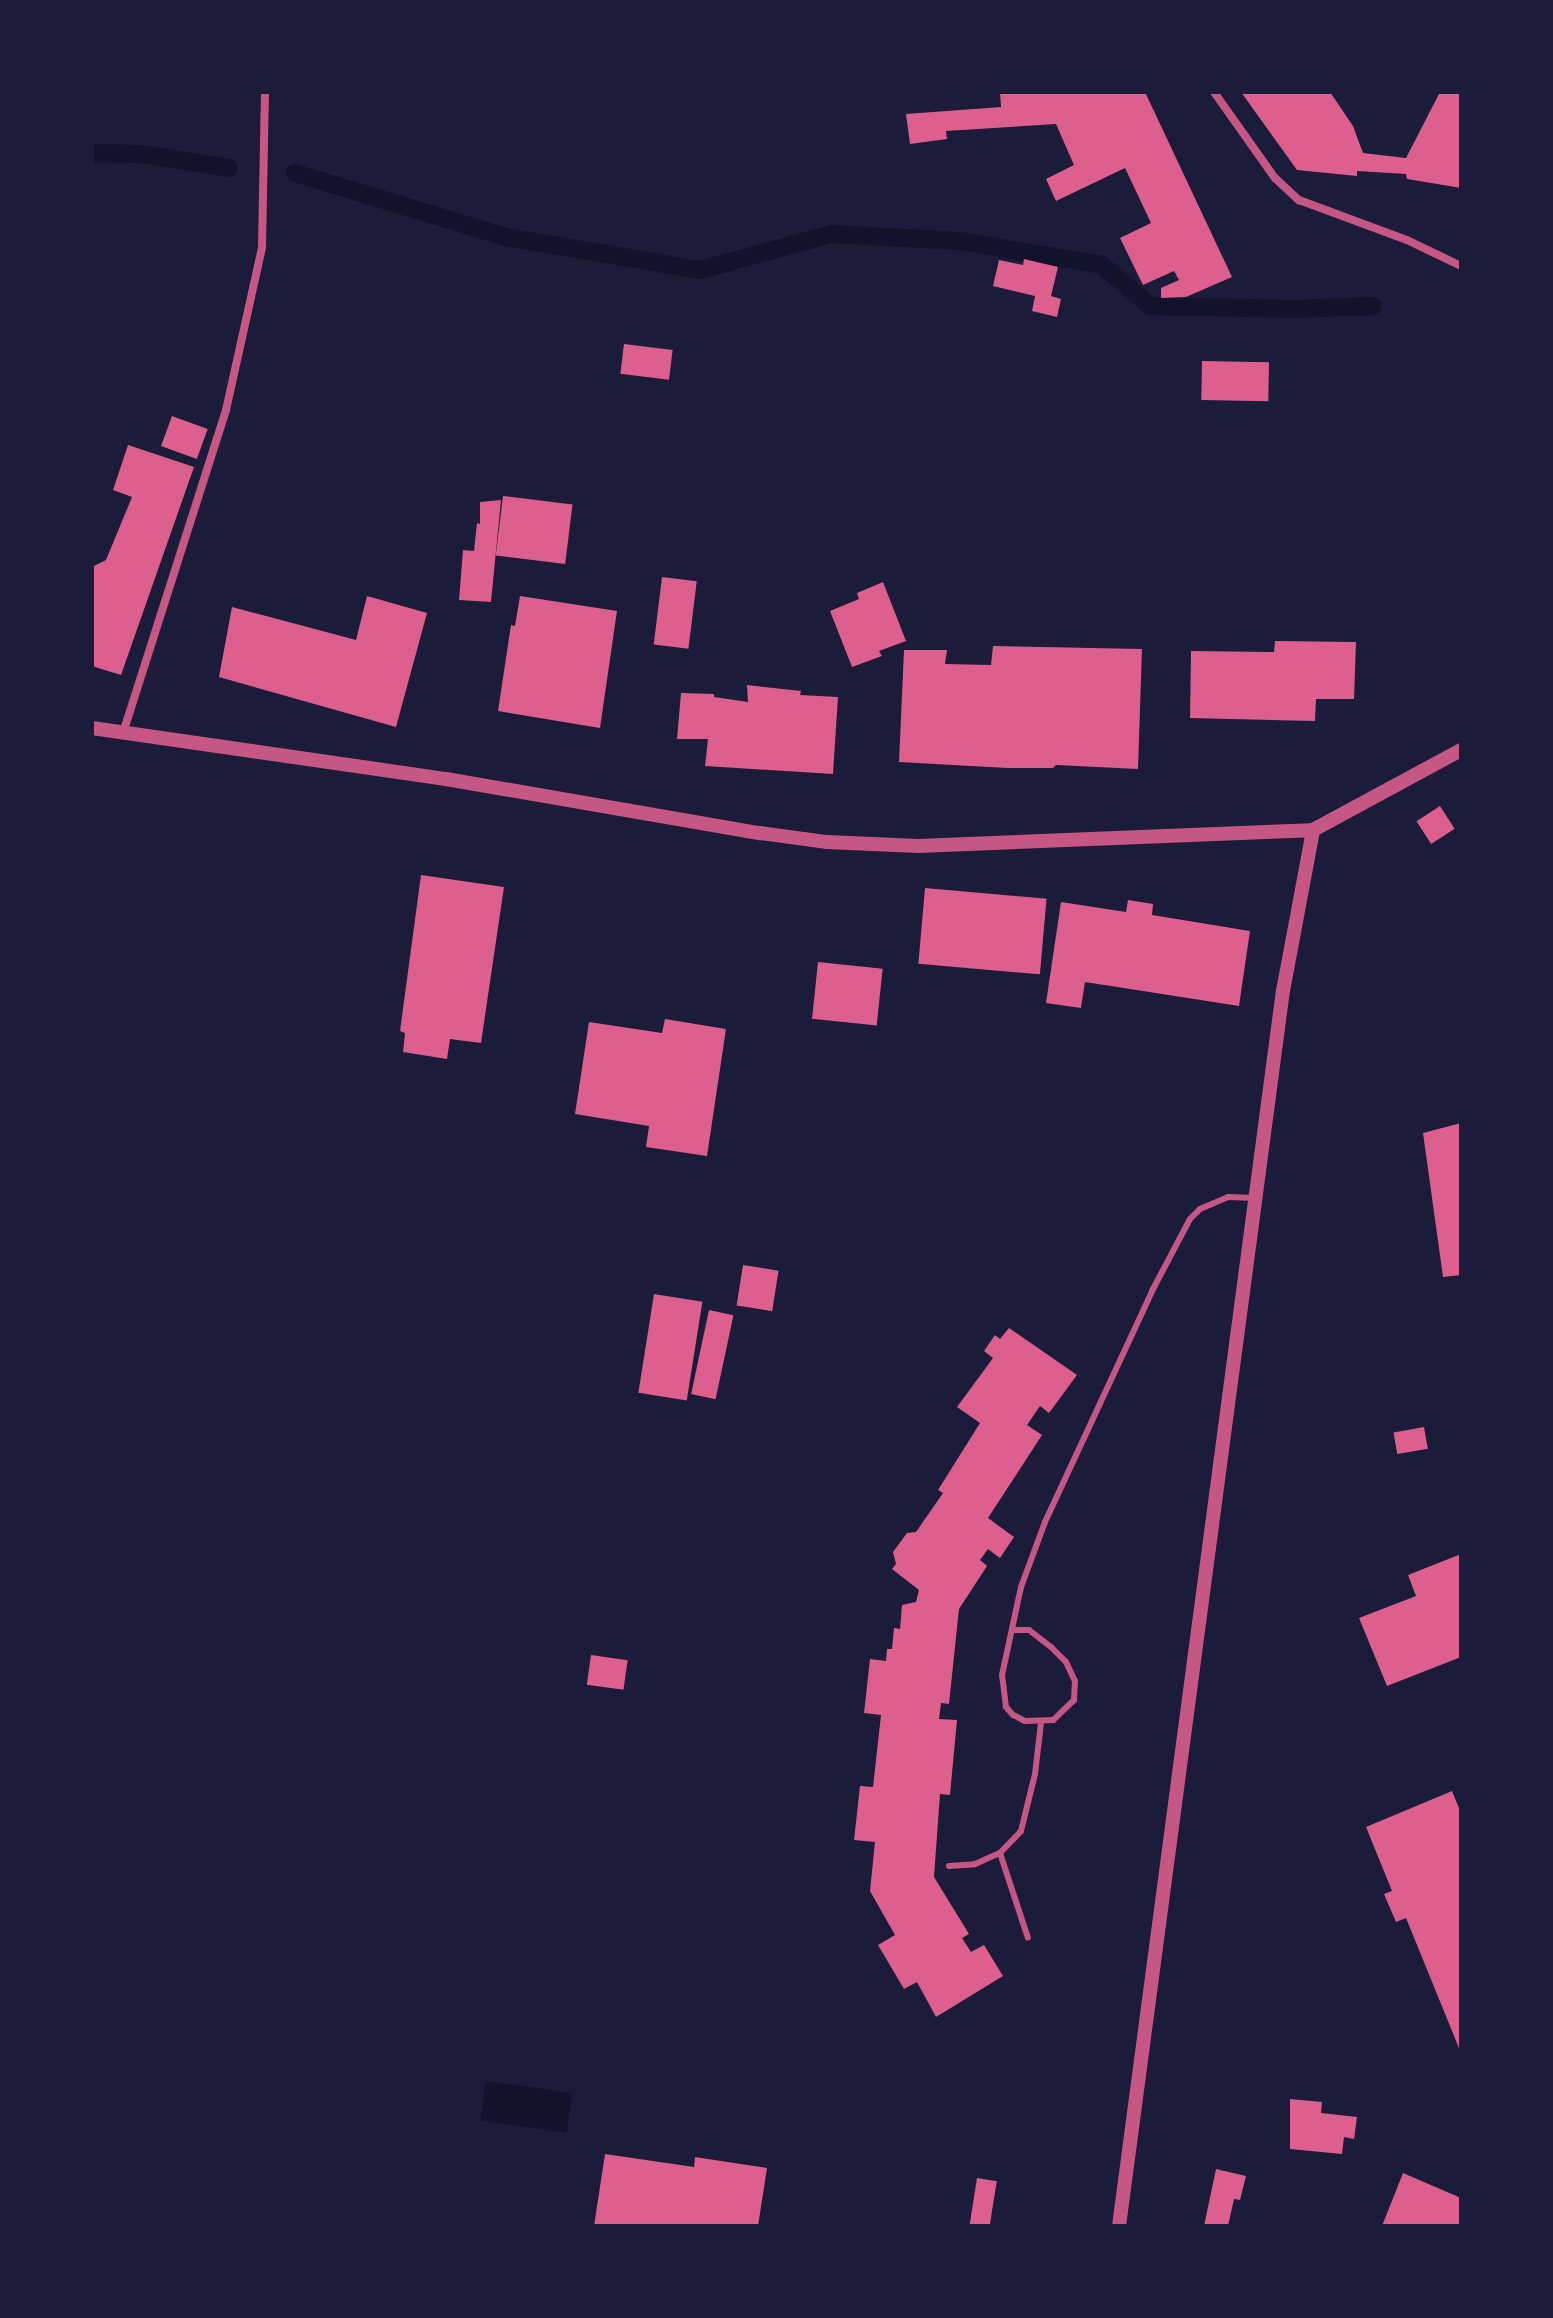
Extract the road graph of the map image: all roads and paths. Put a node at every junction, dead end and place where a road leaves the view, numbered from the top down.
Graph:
1 (265, 92) edge
2 (1214, 92) edge
3 (1461, 266) edge
4 (92, 728) edge
5 (122, 733) junction
6 (1461, 750) edge
7 (1313, 830) junction
8 (1257, 1198) junction
9 (1013, 1630) junction
10 (1041, 1723) junction
11 (1000, 1853) junction
12 (949, 1866) dead end
13 (1028, 1938) dead end
14 (1119, 2226) edge

1 - 5 street
2 - 3 street
4 - 5 street
5 - 7 street
6 - 7 street
7 - 8 street
8 - 9 lane
8 - 14 street
9 - 10 lane
9 - 10 lane
10 - 11 lane
11 - 12 lane
11 - 13 lane

